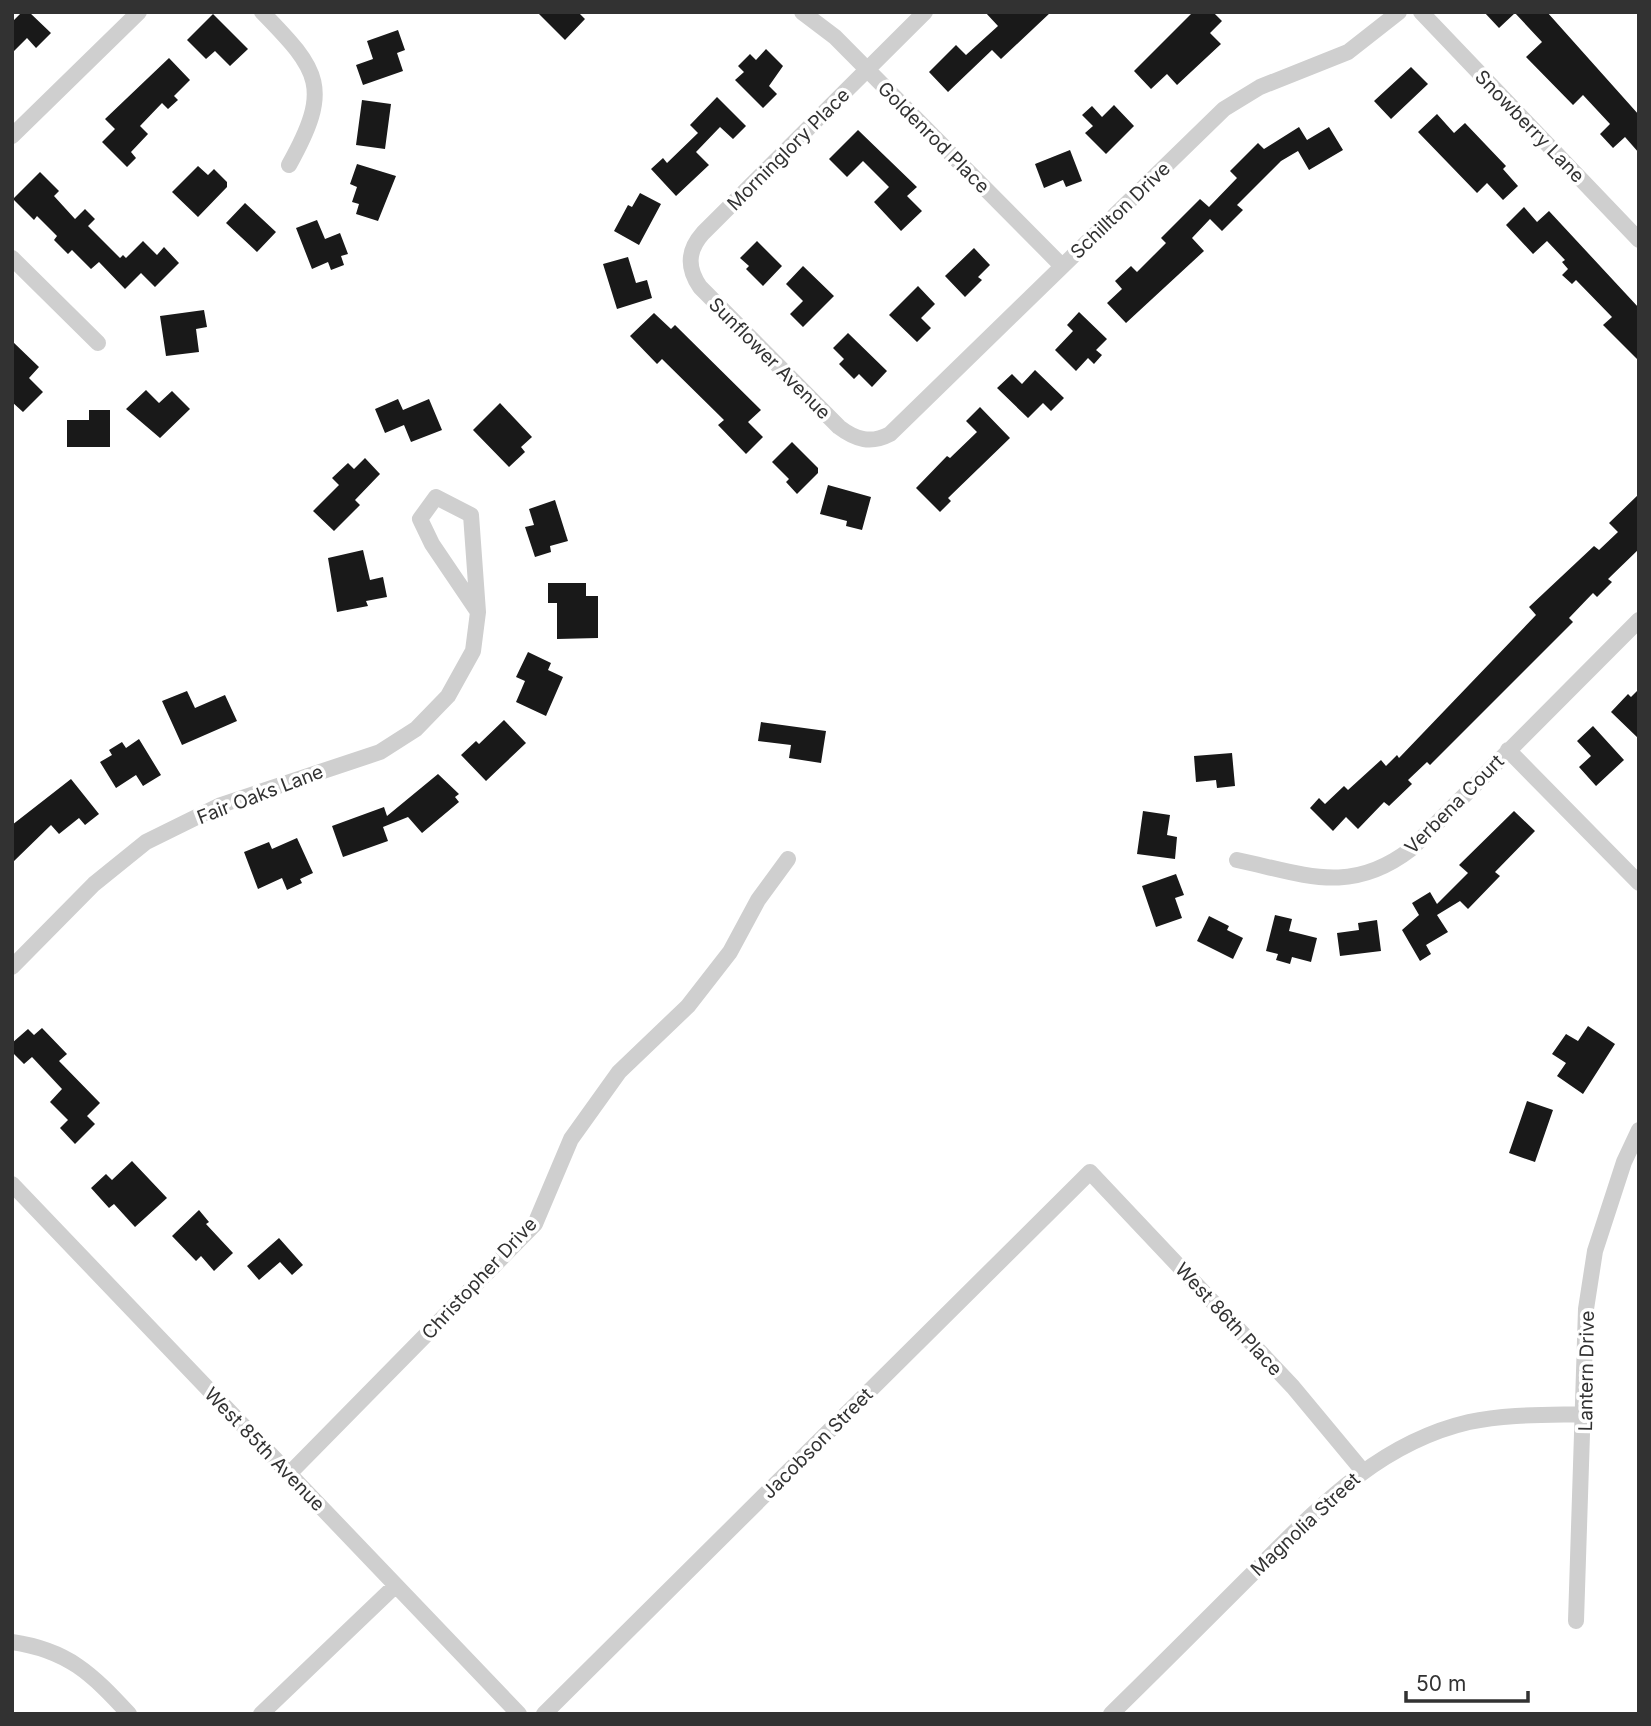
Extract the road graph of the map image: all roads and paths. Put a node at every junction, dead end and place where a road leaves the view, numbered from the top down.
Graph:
1 (139, 12) edge
2 (262, 12) edge
3 (802, 12) edge
4 (925, 12) edge
5 (1399, 12) edge
6 (1421, 12) edge
7 (867, 70) junction
8 (12, 136) edge
9 (289, 165) dead end
10 (1639, 240) edge
11 (12, 258) edge
12 (690, 261) joint
13 (1062, 266) junction
14 (98, 343) dead end
15 (865, 440) joint
16 (478, 612) junction
17 (1639, 620) edge
18 (1508, 750) junction
19 (788, 859) dead end
20 (1237, 860) dead end
21 (1639, 883) edge
22 (12, 967) edge
23 (1639, 1130) edge
24 (1090, 1172) joint
25 (12, 1184) edge
26 (1585, 1414) junction
27 (1363, 1470) junction
28 (289, 1474) junction
29 (395, 1586) junction
30 (1576, 1621) dead end
31 (12, 1642) edge
32 (130, 1714) edge
33 (261, 1714) edge
34 (519, 1714) edge
35 (544, 1714) edge
36 (1111, 1714) edge

1 - 8 street
2 - 9 street
3 - 7 street, Goldenrod Place
4 - 7 street, Morninglory Place
5 - 13 street, Schillton Drive
6 - 10 street, Snowberry Lane
7 - 12 street, Morninglory Place
7 - 13 street, Goldenrod Place
11 - 14 street
12 - 15 street, Sunflower Avenue
13 - 15 street, Schillton Drive
16 - 16 street, Fair Oaks Lane
16 - 22 street, Fair Oaks Lane
17 - 18 street, Verbena Court
18 - 20 street, Verbena Court
18 - 21 street
19 - 28 street, Christopher Drive
23 - 26 street, Lantern Drive
24 - 27 street, West 86th Place
24 - 35 street, Jacobson Street
25 - 28 street, West 85th Avenue
26 - 27 street, Magnolia Street
26 - 30 street, Lantern Drive
27 - 36 street, Magnolia Street
28 - 29 street, West 85th Avenue
29 - 33 street
29 - 34 street, West 85th Avenue
31 - 32 street

